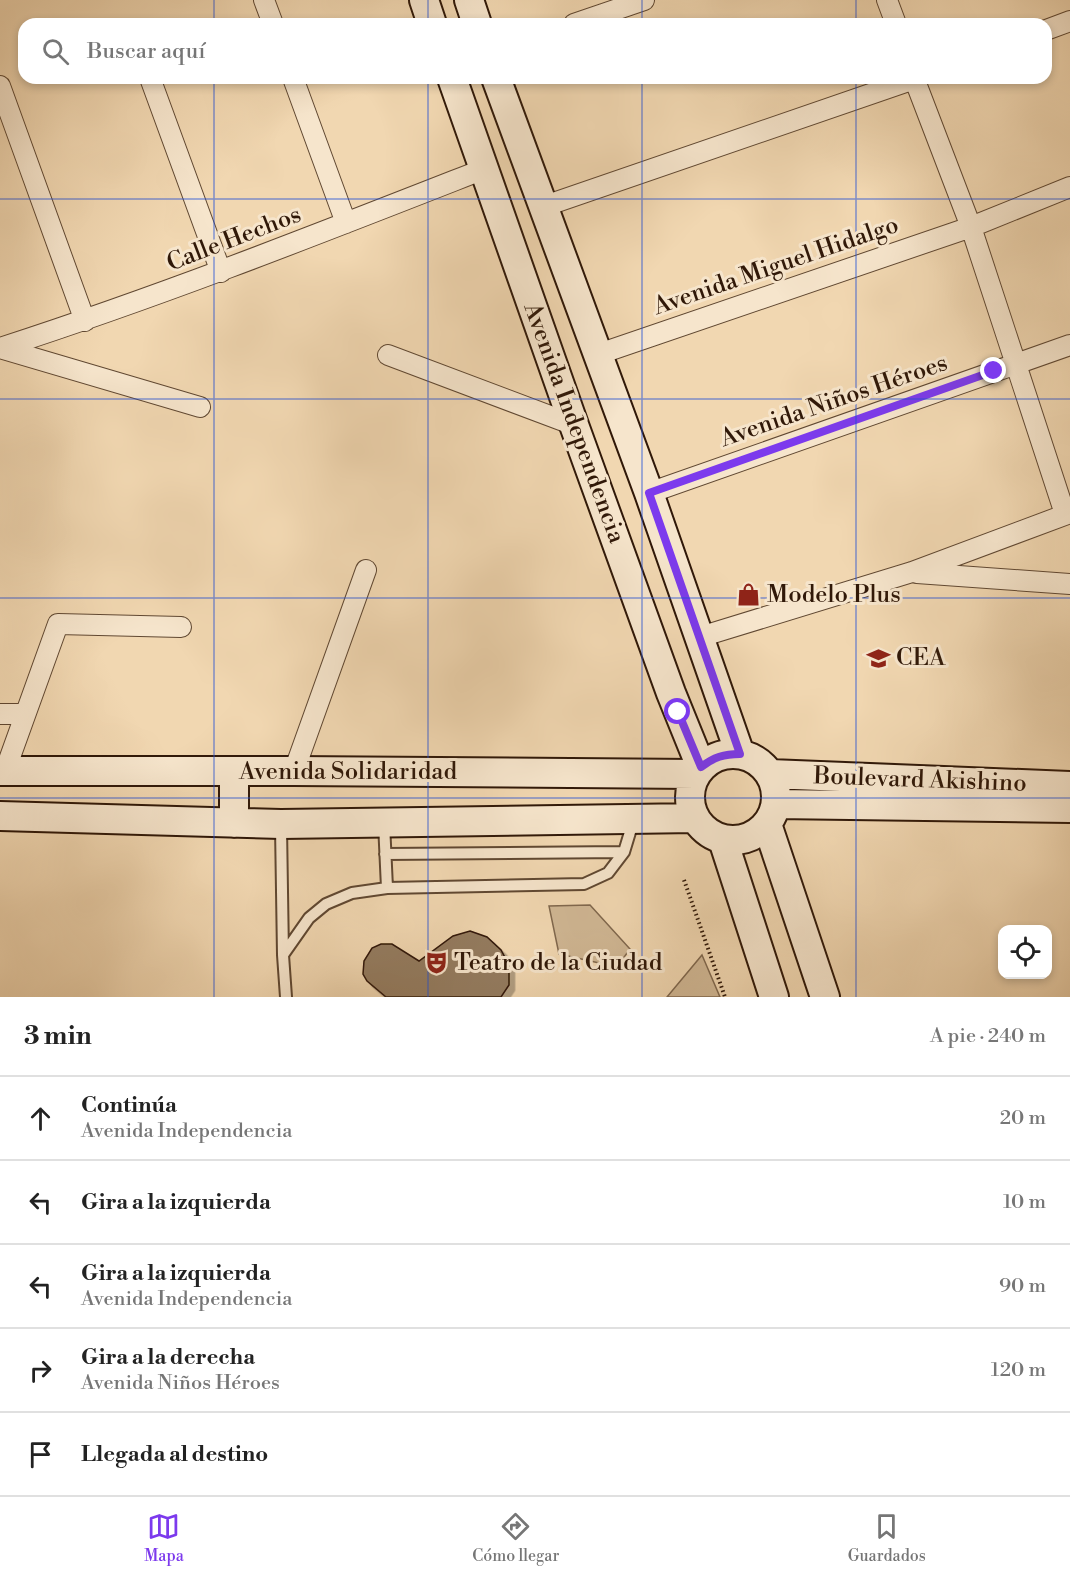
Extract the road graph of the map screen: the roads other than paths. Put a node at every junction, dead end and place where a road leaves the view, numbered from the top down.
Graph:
1 (264, 0) edge
2 (424, 0) edge
3 (469, 0) edge
4 (644, 0) edge
5 (887, 0) edge
6 (271, 18) edge
7 (430, 18) edge
8 (475, 18) edge
9 (592, 18) edge
10 (894, 18) edge
11 (1070, 21) edge
12 (1052, 28) edge
13 (152, 84) edge
14 (295, 84) edge
15 (454, 84) edge
16 (498, 84) edge
17 (898, 84) edge
18 (917, 84) edge
19 (0, 86) edge
20 (8, 131) edge
21 (484, 169) junction
22 (1070, 187) edge
23 (542, 207) junction
24 (346, 223) junction
25 (971, 226) junction
26 (221, 272) junction
27 (567, 272) junction
28 (525, 288) junction
29 (85, 321) junction
30 (1070, 345) edge
31 (0, 348) edge
32 (598, 354) junction
33 (388, 355) dead end
34 (1016, 364) junction
35 (200, 407) dead end
36 (574, 425) junction
37 (649, 493) junction
38 (1068, 513) edge
39 (366, 570) dead end
40 (912, 572) junction
41 (1070, 584) edge
42 (181, 627) dead end
43 (700, 638) junction
44 (0, 714) edge
45 (25, 714) junction
46 (740, 754) junction
47 (2, 771) edge
48 (234, 771) junction
49 (294, 771) junction
50 (698, 771) junction
51 (770, 774) junction
52 (1070, 786) edge
53 (1070, 808) edge
54 (771, 814) junction
55 (0, 816) edge
56 (695, 818) junction
57 (634, 819) junction
58 (384, 822) junction
59 (234, 823) junction
60 (281, 824) junction
61 (723, 840) junction
62 (624, 852) junction
63 (385, 854) junction
64 (387, 888) junction
65 (283, 955) junction
66 (286, 997) edge
67 (774, 997) edge
68 (825, 997) edge

1 - 6 street
2 - 7 main road
3 - 8 main road
4 - 9 street
5 - 10 street
11 - 12 street
13 - 26 street
14 - 24 street
15 - 21 main road, Avenida Independencia
16 - 23 main road, Avenida Independencia
17 - 23 street
18 - 25 street
19 - 20 street
20 - 29 street
21 - 24 street, Calle Hechos
21 - 28 main road, Avenida Independencia
22 - 25 street, Avenida Miguel Hidalgo
23 - 27 main road, Avenida Independencia
24 - 26 street, Calle Hechos
25 - 32 street, Avenida Miguel Hidalgo
25 - 34 street
26 - 29 street, Calle Hechos
27 - 28 main road
27 - 32 main road, Avenida Independencia
28 - 36 main road, Avenida Independencia
29 - 31 street, Calle Hechos
30 - 34 street, Avenida Niños Héroes
31 - 35 street
32 - 37 main road, Avenida Independencia
33 - 36 street
34 - 37 street, Avenida Niños Héroes
34 - 38 street
36 - 50 main road, Avenida Independencia
37 - 43 main road, Avenida Independencia
38 - 40 street
39 - 49 street
40 - 41 street
40 - 43 street
42 - 45 street
43 - 46 main road, Avenida Independencia
44 - 45 street
45 - 47 street
46 - 50 main road
46 - 51 main road
47 - 48 main road, Avenida Solidaridad
48 - 49 main road, Avenida Solidaridad
48 - 59 main road
49 - 50 main road, Avenida Solidaridad
50 - 56 main road
51 - 52 main road, Boulevard Akishino
51 - 54 main road
53 - 54 main road, Boulevard Akishino
54 - 61 main road
54 - 68 main road
55 - 59 main road, Avenida Solidaridad
56 - 57 main road, Avenida Solidaridad
56 - 61 main road
57 - 58 main road, Avenida Solidaridad
57 - 62 lane
58 - 60 main road, Avenida Solidaridad
58 - 63 lane
59 - 60 main road, Avenida Solidaridad
60 - 65 lane
61 - 67 main road
62 - 63 lane
62 - 64 lane
63 - 64 lane
64 - 65 lane
65 - 66 lane

